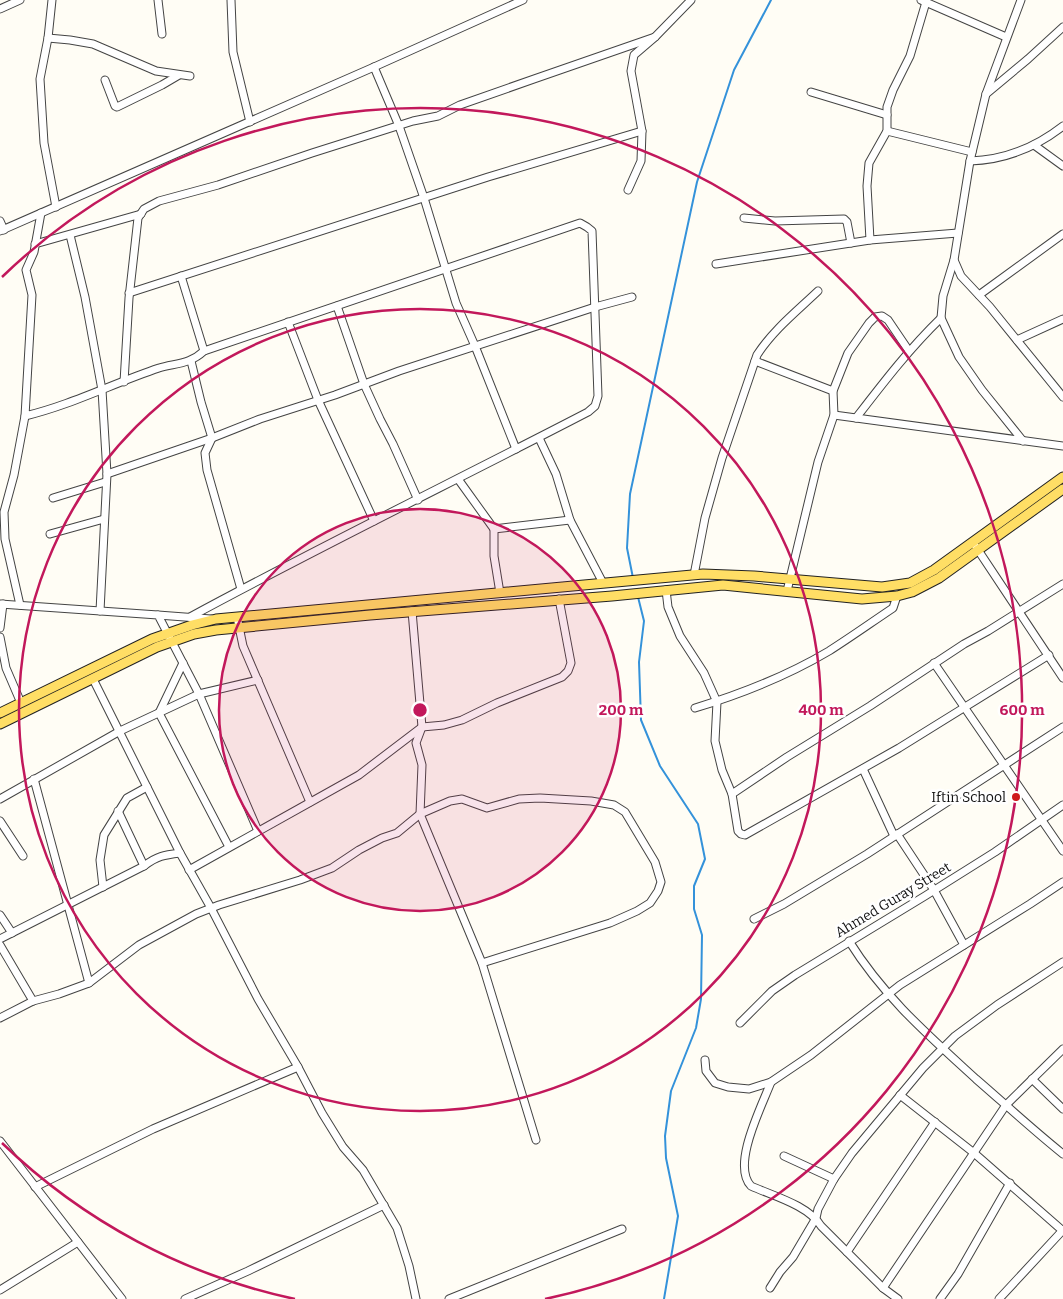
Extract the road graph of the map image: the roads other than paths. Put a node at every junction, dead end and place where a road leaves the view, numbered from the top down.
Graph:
1 (20, 0) edge
2 (52, 0) edge
3 (158, 0) edge
4 (231, 0) edge
5 (523, 0) edge
6 (691, 0) edge
7 (1021, 0) edge
8 (924, 1) edge
9 (0, 8) edge
10 (1063, 27) edge
11 (162, 34) dead end
12 (655, 37) junction
13 (1006, 37) junction
14 (48, 38) junction
15 (374, 67) junction
16 (179, 75) junction
17 (190, 76) dead end
18 (105, 80) dead end
19 (811, 92) dead end
20 (986, 94) junction
21 (887, 115) junction
22 (250, 122) junction
23 (399, 126) junction
24 (1063, 126) edge
25 (642, 131) junction
26 (886, 131) junction
27 (1034, 144) junction
28 (972, 152) junction
29 (970, 161) junction
30 (1063, 166) edge
31 (628, 190) dead end
32 (424, 198) junction
33 (56, 207) junction
34 (41, 213) junction
35 (141, 214) junction
36 (744, 218) dead end
37 (0, 221) edge
38 (2, 230) edge
39 (958, 233) junction
40 (1063, 234) edge
41 (70, 235) junction
42 (870, 240) junction
43 (852, 243) junction
44 (35, 244) junction
45 (954, 260) junction
46 (716, 264) dead end
47 (445, 269) junction
48 (180, 276) junction
49 (818, 291) dead end
50 (129, 293) junction
51 (979, 295) junction
52 (632, 297) dead end
53 (337, 306) junction
54 (595, 307) junction
55 (941, 318) junction
56 (1063, 319) edge
57 (288, 322) junction
58 (1017, 340) junction
59 (475, 346) junction
60 (204, 351) junction
61 (909, 351) junction
62 (191, 361) junction
63 (755, 361) junction
64 (124, 382) junction
65 (364, 384) junction
66 (102, 390) junction
67 (833, 391) junction
68 (1063, 397) edge
69 (318, 400) junction
70 (834, 415) junction
71 (25, 416) junction
72 (856, 418) junction
73 (212, 438) junction
74 (539, 438) junction
75 (1023, 441) junction
76 (1063, 446) edge
77 (516, 449) junction
78 (107, 474) junction
79 (1063, 477) edge
80 (458, 479) junction
81 (105, 482) junction
82 (1063, 489) edge
83 (53, 498) dead end
84 (418, 500) junction
85 (104, 519) junction
86 (570, 520) junction
87 (374, 521) junction
88 (494, 530) junction
89 (50, 534) dead end
90 (976, 546) junction
91 (694, 575) junction
92 (789, 579) junction
93 (606, 583) junction
94 (1063, 584) edge
95 (241, 589) junction
96 (662, 590) junction
97 (787, 591) junction
98 (500, 593) junction
99 (897, 596) junction
100 (559, 599) junction
101 (2, 604) edge
102 (20, 605) junction
103 (100, 611) junction
104 (412, 611) junction
105 (1020, 611) junction
106 (158, 615) junction
107 (190, 617) junction
108 (238, 617) junction
109 (216, 619) junction
110 (238, 627) junction
111 (0, 628) edge
112 (167, 633) junction
113 (0, 637) edge
114 (172, 642) junction
115 (1049, 655) junction
116 (183, 663) junction
117 (934, 664) junction
118 (3, 669) edge
119 (93, 678) junction
120 (1063, 678) edge
121 (258, 680) junction
122 (199, 694) junction
123 (717, 702) junction
124 (22, 703) junction
125 (964, 707) junction
126 (694, 708) dead end
127 (0, 713) edge
128 (159, 713) junction
129 (0, 724) edge
130 (422, 726) junction
131 (1063, 727) edge
132 (120, 731) junction
133 (1005, 764) junction
134 (863, 768) junction
135 (34, 779) junction
136 (147, 787) junction
137 (732, 794) junction
138 (0, 799) edge
139 (310, 802) junction
140 (1063, 805) edge
141 (118, 811) junction
142 (420, 814) junction
143 (1042, 820) junction
144 (0, 821) edge
145 (258, 831) junction
146 (896, 835) junction
147 (229, 847) junction
148 (1063, 851) edge
149 (180, 854) junction
150 (23, 856) dead end
151 (144, 866) junction
152 (189, 870) junction
153 (1063, 882) edge
154 (103, 887) junction
155 (934, 890) junction
156 (68, 906) junction
157 (211, 908) junction
158 (0, 915) edge
159 (754, 919) dead end
160 (12, 933) junction
161 (0, 939) edge
162 (849, 941) junction
163 (0, 945) edge
164 (964, 945) junction
165 (1063, 962) edge
166 (482, 963) junction
167 (89, 984) junction
168 (888, 994) junction
169 (33, 1000) junction
170 (0, 1018) edge
171 (740, 1023) dead end
172 (942, 1048) junction
173 (1063, 1049) edge
174 (705, 1060) dead end
175 (298, 1067) junction
176 (1032, 1079) junction
177 (771, 1082) junction
178 (900, 1095) junction
179 (1006, 1105) junction
180 (1063, 1109) edge
181 (935, 1122) junction
182 (536, 1140) dead end
183 (1, 1145) edge
184 (974, 1153) junction
185 (1063, 1154) edge
186 (784, 1156) dead end
187 (834, 1179) junction
188 (1010, 1183) junction
189 (35, 1187) junction
190 (384, 1205) junction
191 (816, 1218) junction
192 (622, 1228) dead end
193 (1063, 1230) edge
194 (78, 1242) junction
195 (847, 1252) junction
196 (770, 1288) dead end
197 (883, 1288) junction
198 (0, 1290) edge
199 (122, 1299) edge
200 (185, 1299) edge
201 (416, 1299) edge
202 (449, 1299) edge
203 (898, 1299) edge
204 (940, 1299) edge
205 (999, 1299) edge

1 - 9 street
2 - 14 street
3 - 11 street
4 - 22 street
5 - 15 street
6 - 12 street
7 - 13 street
8 - 13 street
8 - 21 street
10 - 20 street
12 - 23 street
12 - 25 street
13 - 20 street
14 - 16 street
14 - 33 street
15 - 22 street
15 - 23 street
16 - 17 street
16 - 18 street
19 - 21 street
20 - 28 street
21 - 26 street
22 - 33 street
23 - 32 street
23 - 35 street
24 - 27 street
25 - 31 street
25 - 32 street
26 - 28 street
26 - 42 street
27 - 29 street
27 - 30 street
28 - 29 street
29 - 39 street
32 - 47 street
32 - 48 street
33 - 34 street
34 - 38 street
34 - 44 street
35 - 41 street
35 - 50 street
36 - 43 street
37 - 38 street
39 - 42 street
39 - 45 street
40 - 51 street
41 - 44 street
41 - 66 street
42 - 43 street
43 - 46 street
44 - 71 street
45 - 51 street
45 - 55 street
47 - 53 street
47 - 54 street
47 - 59 street
48 - 50 street
48 - 60 street
49 - 63 street
50 - 64 street
51 - 58 street
52 - 54 street
53 - 57 street
53 - 65 street
54 - 59 street
54 - 74 street
55 - 61 street
55 - 75 street
56 - 58 street
57 - 60 street
57 - 69 street
58 - 68 street
59 - 65 street
59 - 77 street
60 - 62 street
61 - 67 street
61 - 72 street
62 - 64 street
62 - 73 street
63 - 67 street
63 - 91 street
64 - 66 street
65 - 69 street
65 - 84 street
66 - 71 street
66 - 78 street
67 - 70 street
69 - 73 street
69 - 87 street
70 - 72 street
70 - 92 street
71 - 102 street
72 - 75 street
73 - 78 street
73 - 95 street
74 - 77 street
74 - 86 street
75 - 76 street
77 - 80 street
78 - 81 street
79 - 90 main road
80 - 84 street
80 - 88 street
81 - 83 street
81 - 85 street
82 - 90 main road
84 - 87 street
85 - 89 street
85 - 103 street
86 - 88 street
86 - 93 street
87 - 95 street
88 - 98 street
90 - 92 main road
90 - 99 main road
90 - 105 street
91 - 92 main road
91 - 93 main road
92 - 97 street
93 - 98 main road
94 - 105 street
95 - 107 street
96 - 97 main road
96 - 100 main road
96 - 123 street
97 - 99 main road
98 - 108 main road
99 - 123 street
100 - 104 main road
100 - 130 street
101 - 102 street
101 - 111 street
102 - 103 street
103 - 106 street
104 - 110 main road
104 - 130 street
105 - 115 street
105 - 117 street
106 - 107 street
106 - 112 street
107 - 109 street
108 - 109 main road
108 - 110 street
109 - 112 main road
110 - 114 main road
110 - 121 street
112 - 114 street
112 - 124 main road
113 - 118 street
114 - 116 street
114 - 119 main road
115 - 120 street
115 - 125 street
116 - 122 street
116 - 128 street
117 - 125 street
117 - 137 street
118 - 124 street
119 - 129 main road
119 - 132 street
121 - 122 street
121 - 139 street
122 - 128 street
122 - 145 street
123 - 126 street
123 - 137 street
124 - 127 main road
125 - 133 street
125 - 134 street
128 - 132 street
128 - 147 street
130 - 139 street
130 - 142 street
131 - 133 street
132 - 135 street
132 - 136 street
133 - 143 street
133 - 146 street
134 - 137 street
134 - 146 street
135 - 138 street
135 - 156 street
136 - 141 street
136 - 149 street
139 - 145 street
140 - 143 street, Ahmed Guray Street
141 - 151 street
141 - 154 street
142 - 157 street
142 - 166 street
142 - 166 street
143 - 148 street
143 - 155 street, Ahmed Guray Street
144 - 150 street
145 - 147 street
146 - 155 street
146 - 159 street
147 - 152 street
149 - 151 street
149 - 152 street
151 - 154 street
152 - 157 street
153 - 164 street
154 - 156 street
155 - 162 street, Ahmed Guray Street
155 - 164 street
156 - 160 street
156 - 167 street
157 - 167 street
157 - 175 street
158 - 160 street
160 - 161 street
162 - 168 street
162 - 171 street, Ahmed Guray Street
163 - 169 street
164 - 168 street
165 - 172 street
166 - 182 street
167 - 169 street
168 - 172 street
168 - 177 street
169 - 170 street
172 - 178 street
172 - 179 street
173 - 176 street
174 - 177 street
175 - 189 street
175 - 190 street
176 - 179 street
176 - 180 street
177 - 191 street
178 - 181 street
178 - 187 street
179 - 184 street
179 - 185 street
181 - 184 street
181 - 195 street
183 - 189 street
184 - 188 street
184 - 197 street
186 - 187 street
187 - 191 street
188 - 193 street
188 - 204 street
189 - 194 street
190 - 200 street
190 - 201 street
191 - 195 street
191 - 196 street
192 - 202 street
193 - 205 street
194 - 198 street
194 - 199 street
195 - 197 street
197 - 203 street

